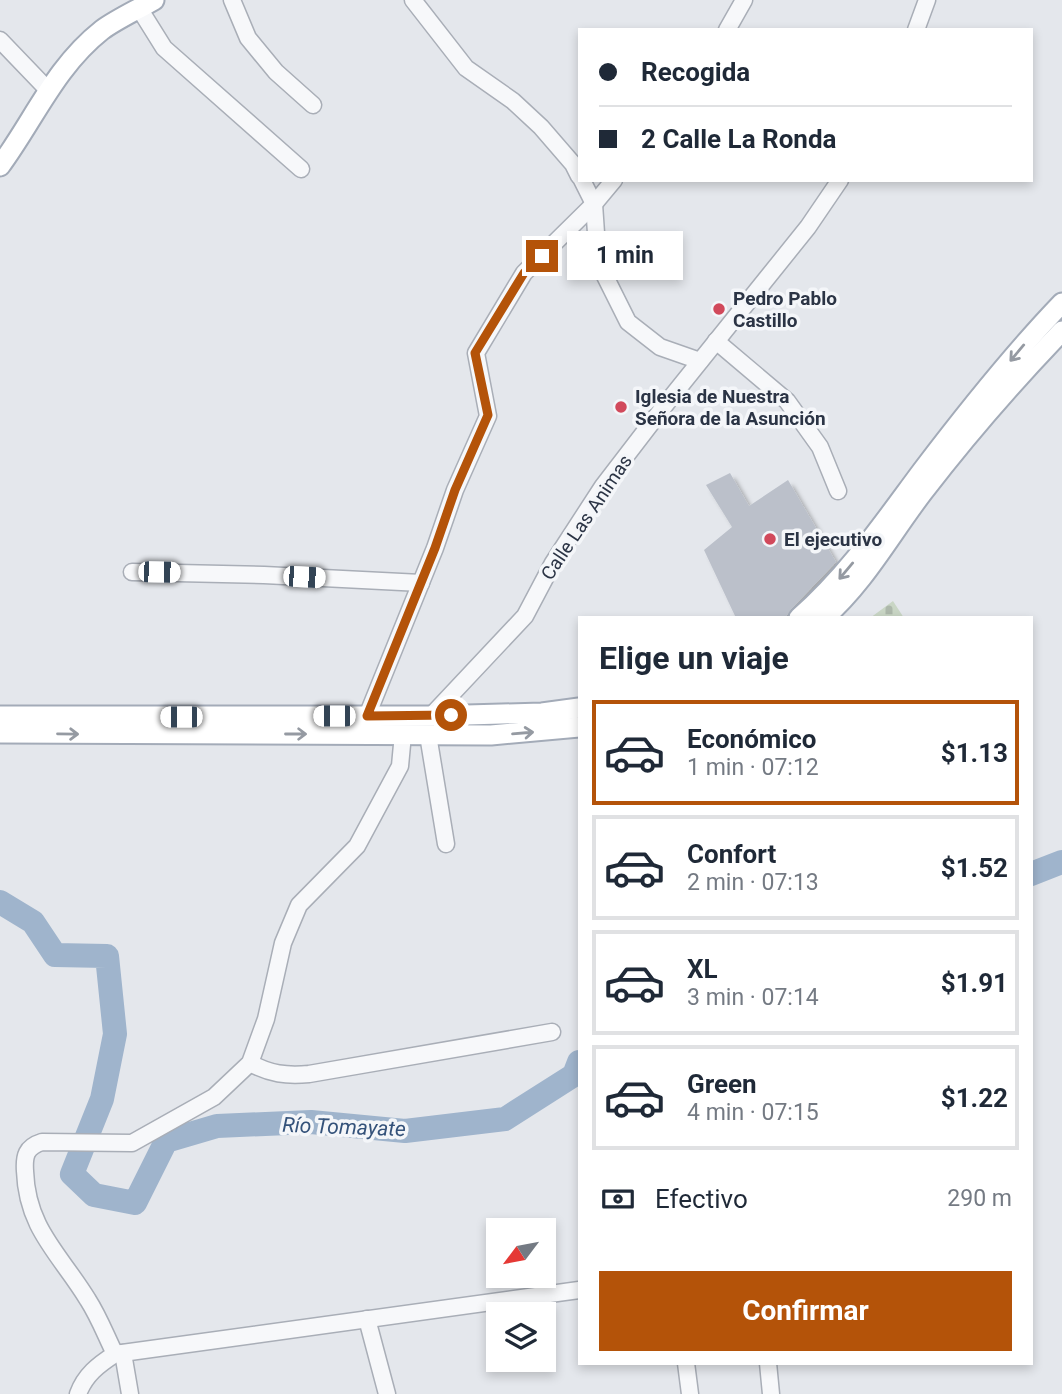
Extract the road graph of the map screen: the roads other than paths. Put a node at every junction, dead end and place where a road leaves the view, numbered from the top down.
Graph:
1 (232, 0) edge
2 (413, 0) edge
3 (744, 0) edge
4 (927, 0) edge
5 (146, 4) edge
6 (728, 28) edge
7 (917, 28) edge
8 (0, 40) edge
9 (48, 90) junction
10 (313, 105) dead end
11 (0, 166) edge
12 (301, 170) dead end
13 (578, 174) edge
14 (582, 182) edge
15 (612, 182) edge
16 (839, 182) edge
17 (594, 204) junction
18 (1062, 303) edge
19 (1062, 331) edge
20 (716, 341) junction
21 (700, 361) junction
22 (838, 491) dead end
23 (132, 572) dead end
24 (421, 583) junction
25 (801, 616) edge
26 (826, 616) edge
27 (578, 708) edge
28 (0, 716) edge
29 (367, 716) junction
30 (430, 725) junction
31 (578, 727) edge
32 (0, 733) edge
33 (404, 734) junction
34 (446, 844) dead end
35 (552, 1032) dead end
36 (250, 1063) junction
37 (578, 1290) edge
38 (366, 1319) junction
39 (119, 1354) junction
40 (686, 1365) edge
41 (768, 1365) edge
42 (78, 1394) edge
43 (130, 1394) edge
44 (387, 1394) edge
45 (690, 1394) edge
46 (771, 1394) edge

1 - 10 street
2 - 13 street
3 - 6 street
4 - 7 street
5 - 9 main road
5 - 12 street
8 - 9 street
9 - 11 main road
14 - 17 street
15 - 17 street
16 - 20 street, Calle Las Animas
17 - 21 street
17 - 24 street
18 -> 25 main road
19 - 26 main road
20 - 21 street, Calle Las Animas
20 - 22 street
21 - 30 street, Calle Las Animas
23 - 24 street
24 - 29 street
27 - 30 main road
28 - 29 main road
29 - 30 main road
30 -> 31 main road
30 - 33 main road
30 - 34 street
32 -> 33 main road
33 - 36 street
35 - 36 street
36 - 39 street
37 - 38 street
38 - 39 street
38 - 44 street
39 - 42 street
39 - 43 street
40 - 45 street
41 - 46 street

